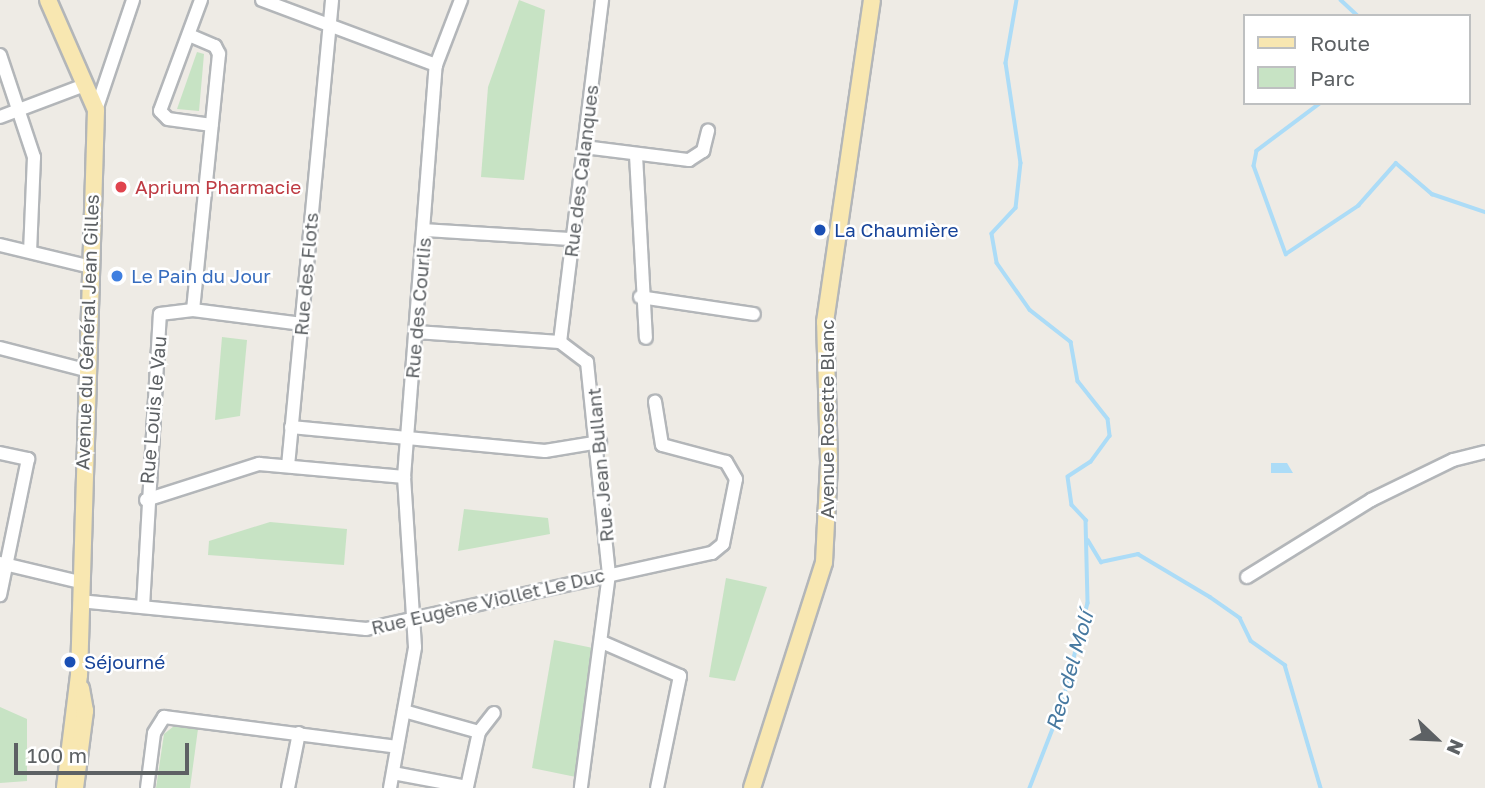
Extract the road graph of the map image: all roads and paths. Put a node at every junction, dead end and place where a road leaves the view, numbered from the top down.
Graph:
1 (48, 0) edge
2 (133, 0) edge
3 (201, 0) edge
4 (261, 0) edge
5 (332, 0) edge
6 (461, 0) edge
7 (602, 0) edge
8 (872, 0) edge
9 (327, 24) junction
10 (189, 35) junction
11 (0, 55) edge
12 (436, 65) junction
13 (82, 86) junction
14 (20, 110) junction
15 (96, 110) junction
16 (0, 117) edge
17 (212, 125) junction
18 (708, 131) dead end
19 (584, 147) junction
20 (636, 155) junction
21 (424, 230) junction
22 (572, 239) junction
23 (0, 245) edge
24 (30, 251) junction
25 (87, 266) junction
26 (640, 297) junction
27 (193, 310) junction
28 (754, 313) dead end
29 (302, 324) junction
30 (416, 332) junction
31 (646, 338) dead end
32 (560, 342) junction
33 (0, 348) edge
34 (85, 370) junction
35 (655, 402) dead end
36 (291, 427) junction
37 (408, 438) junction
38 (600, 442) junction
39 (1485, 452) edge
40 (0, 453) edge
41 (288, 466) junction
42 (404, 477) junction
43 (145, 500) junction
44 (3, 564) edge
45 (609, 574) junction
46 (1247, 577) dead end
47 (80, 582) junction
48 (0, 595) edge
49 (80, 601) junction
50 (143, 607) junction
51 (413, 621) junction
52 (604, 643) junction
53 (79, 675) junction
54 (404, 711) junction
55 (494, 713) dead end
56 (479, 732) junction
57 (299, 733) junction
58 (397, 747) junction
59 (393, 773) junction
60 (467, 787) edge
61 (65, 788) edge
62 (75, 788) edge
63 (147, 788) edge
64 (288, 788) edge
65 (390, 788) edge
66 (581, 788) edge
67 (657, 788) edge
68 (752, 788) edge

1 - 13 main road
2 - 15 street
3 - 10 street
4 - 9 street
5 - 9 street, Rue des Flots
6 - 12 street, Rue des Courlis
7 - 19 street, Rue des Calanques
8 - 68 main road, Avenue Rosette Blanc
9 - 12 street
9 - 29 street, Rue des Flots
10 - 17 street
10 - 17 street
11 - 14 street
12 - 21 street, Rue des Courlis
13 - 14 street
13 - 15 main road
14 - 16 street
14 - 24 street
15 - 25 main road, Avenue du Général Jean Gilles
17 - 27 street
18 - 20 street
19 - 20 street
19 - 22 street, Rue des Calanques
20 - 26 street
21 - 22 street
21 - 30 street, Rue des Courlis
22 - 32 street, Rue des Calanques
23 - 24 street
24 - 25 street
25 - 34 main road, Avenue du Général Jean Gilles
26 - 28 street
26 - 31 street
27 - 29 street, Rue Louis le Vau
27 - 43 street, Rue Louis le Vau
29 - 36 street, Rue des Flots
30 - 32 street
30 - 37 street, Rue des Courlis
32 - 38 street, Rue Jean Bullant
33 - 34 street
34 - 47 main road, Avenue du Général Jean Gilles
35 - 45 street, Rue Eugène Viollet Le Duc
36 - 37 street
36 - 41 street, Rue des Flots
37 - 38 street
37 - 42 street, Rue des Courlis
38 - 45 street, Rue Jean Bullant
39 - 46 street
40 - 44 street
41 - 42 street
41 - 43 street
42 - 51 street, Rue des Courlis
43 - 50 street, Rue Louis le Vau
44 - 47 street
44 - 48 street
45 - 51 street, Rue Eugène Viollet Le Duc
45 - 52 street, Rue Jean Bullant
47 - 49 main road, Avenue du Général Jean Gilles
49 - 50 street, Rue Eugène Viollet Le Duc
49 - 53 main road, Avenue du Général Jean Gilles
50 - 51 street, Rue Eugène Viollet Le Duc
51 - 54 street, Rue des Courlis
52 - 66 street, Rue Jean Bullant
52 - 67 street
53 - 61 main road, Avenue du Général Jean Gilles
53 - 62 main road, Avenue du Général Jean Gilles
54 - 56 street
54 - 58 street, Rue des Courlis
55 - 56 street
56 - 60 street
57 - 58 street
57 - 63 street
57 - 64 street
58 - 59 street, Rue des Courlis
59 - 60 street
59 - 65 street, Rue des Courlis

